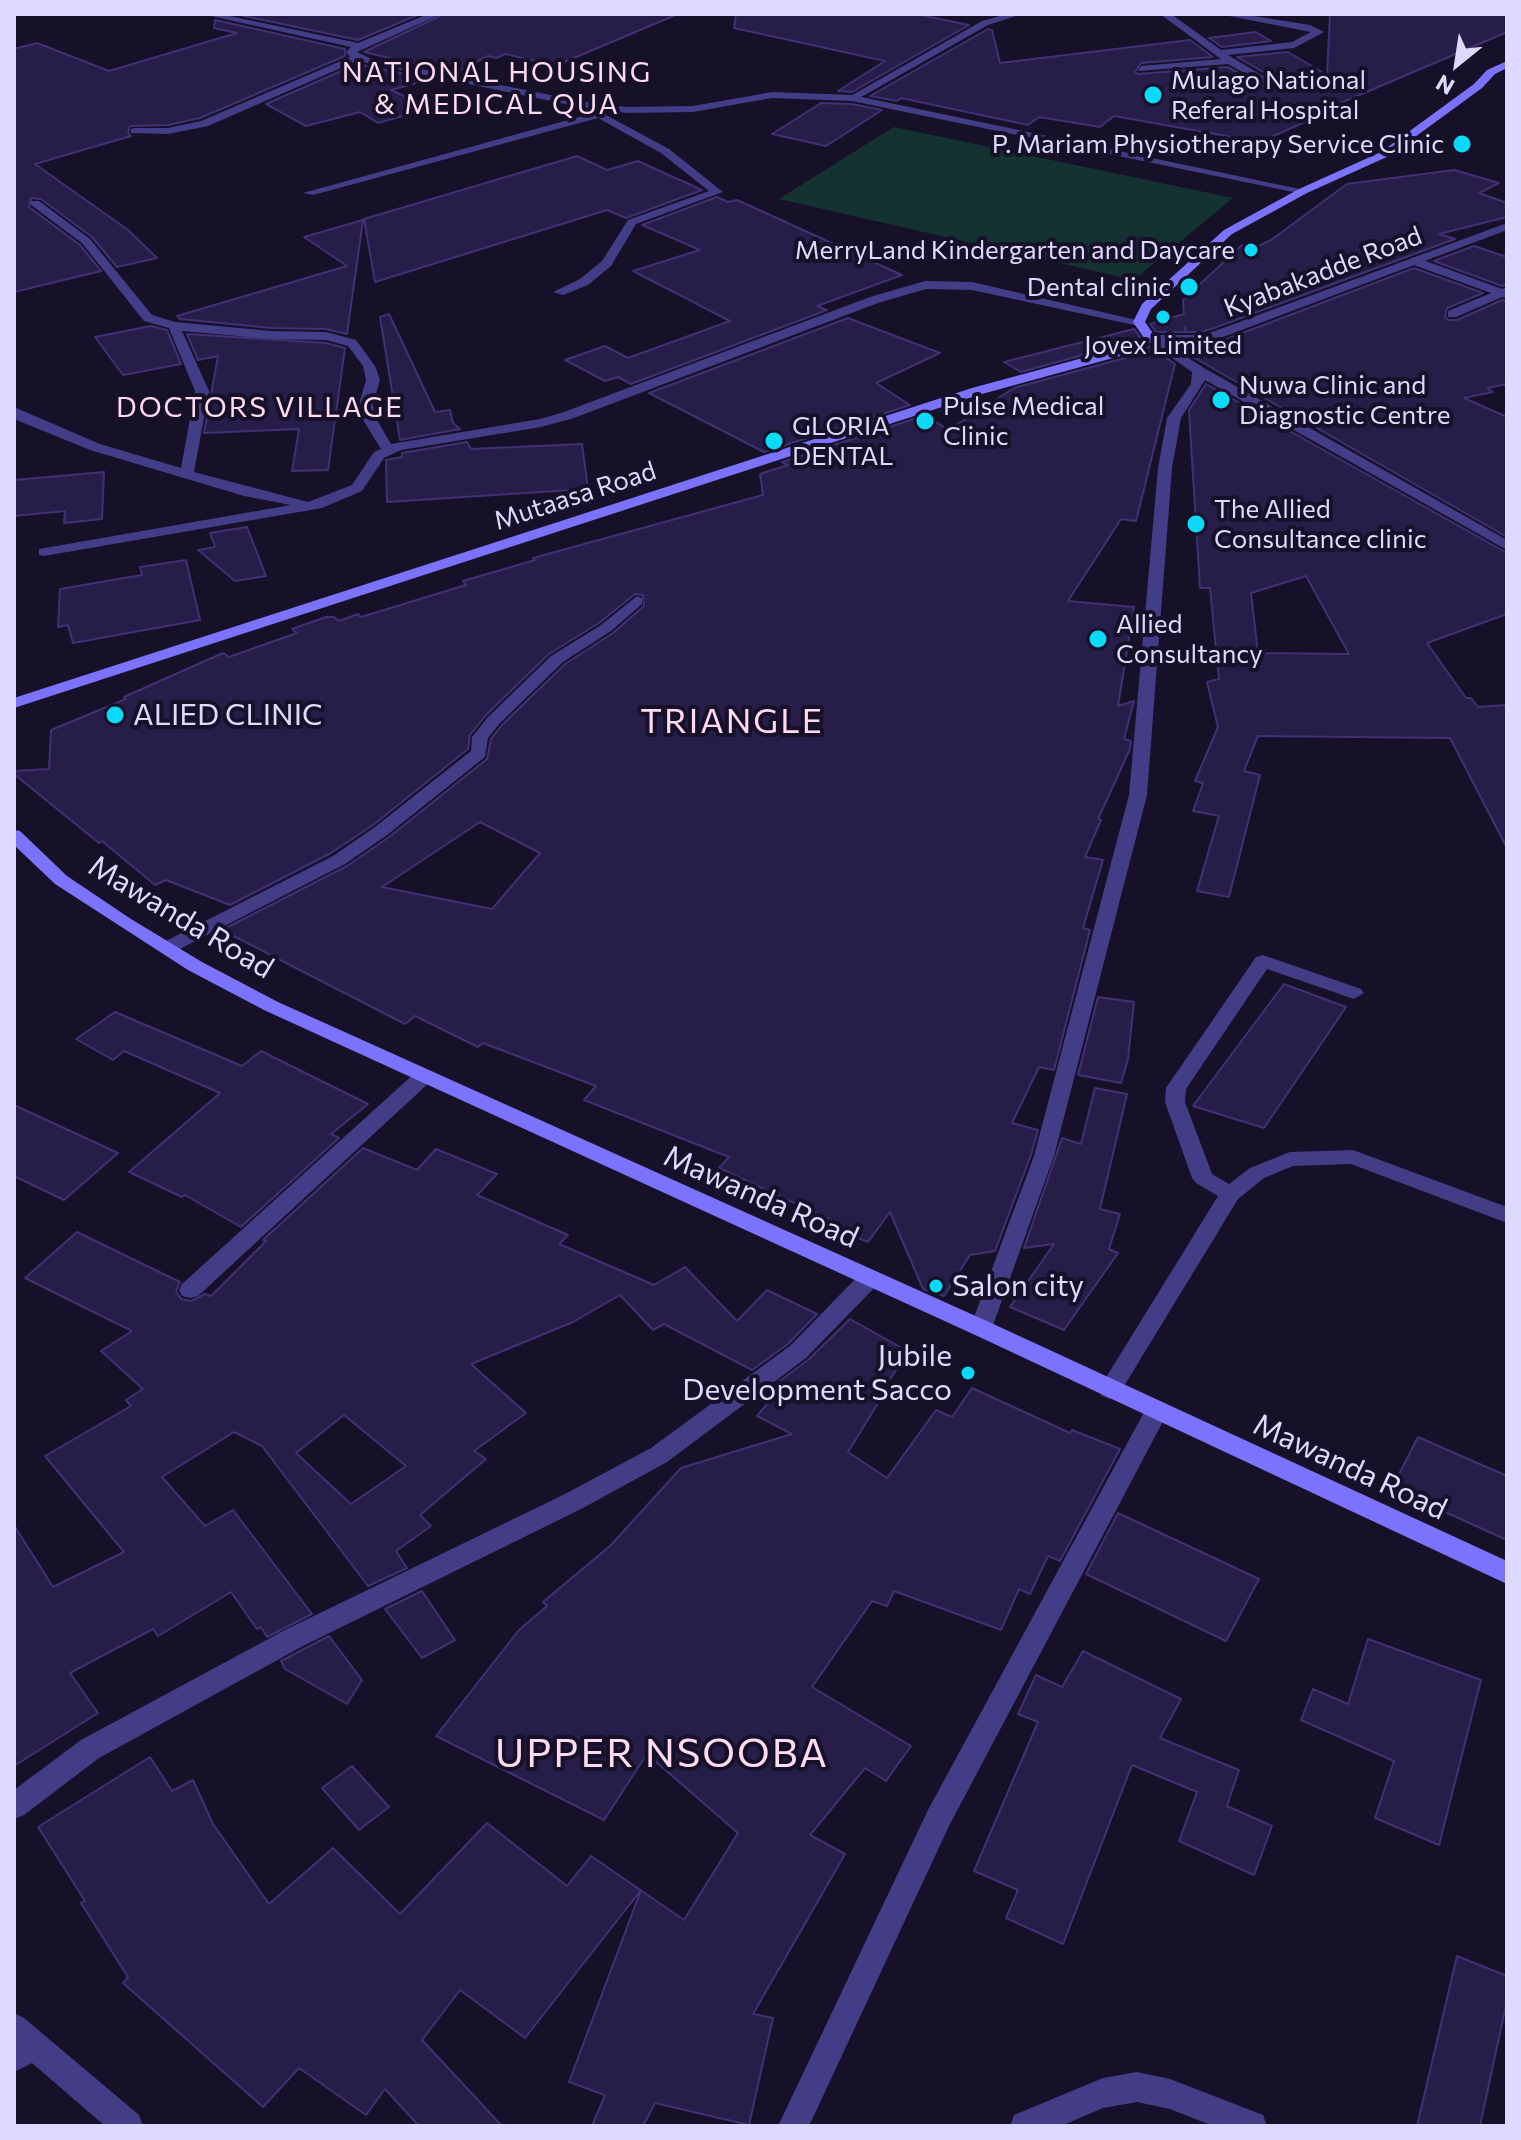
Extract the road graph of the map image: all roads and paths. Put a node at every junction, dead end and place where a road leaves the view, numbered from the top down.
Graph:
1 (207, 14) edge
2 (436, 14) edge
3 (988, 14) edge
4 (1017, 14) edge
5 (1165, 14) edge
6 (1224, 14) edge
7 (1005, 17) junction
8 (393, 18) dead end
9 (390, 33) junction
10 (358, 52) junction
11 (1219, 53) junction
12 (1230, 61) junction
13 (1507, 64) edge
14 (1141, 69) dead end
15 (1266, 82) dead end
16 (852, 98) junction
17 (580, 104) junction
18 (601, 114) junction
19 (135, 131) dead end
20 (1303, 191) junction
21 (309, 193) dead end
22 (35, 203) dead end
23 (1507, 226) edge
24 (1415, 261) junction
25 (559, 292) dead end
26 (1506, 293) edge
27 (1452, 314) dead end
28 (1139, 322) junction
29 (174, 326) junction
30 (1151, 339) junction
31 (1199, 371) junction
32 (14, 411) edge
33 (388, 450) junction
34 (187, 474) junction
35 (317, 505) junction
36 (1507, 546) edge
37 (44, 552) dead end
38 (637, 601) dead end
39 (14, 703) edge
40 (14, 835) edge
41 (167, 948) junction
42 (1354, 993) dead end
43 (423, 1077) junction
44 (1230, 1194) junction
45 (1507, 1215) edge
46 (869, 1279) junction
47 (190, 1290) dead end
48 (981, 1328) junction
49 (1110, 1390) junction
50 (1156, 1412) junction
51 (1507, 1573) edge
52 (14, 1806) edge
53 (21, 2043) edge
54 (128, 2126) edge
55 (793, 2126) edge
56 (1025, 2126) edge
57 (1252, 2126) edge

1 - 10 street
2 - 9 street
3 - 7 street
4 - 7 street
5 - 11 street
6 - 11 street
7 - 16 street
8 - 9 street
9 - 10 street
10 - 17 street
10 - 19 street
11 - 12 street
12 - 14 street
12 - 15 street
13 - 20 street
16 - 17 street
16 - 20 street
17 - 18 street
18 - 21 street
18 - 25 street
20 - 28 street
22 - 29 street
23 - 24 street, Kyabakadde Road
24 - 26 street
24 - 30 street, Kyabakadde Road
26 - 27 street
28 - 30 street
28 - 33 street
29 - 33 street
29 - 34 street
30 - 31 street
30 - 39 street, Mutaasa Road
31 - 36 street
31 - 48 street
32 - 34 street
33 - 35 street
34 - 35 street
35 - 37 street
38 - 41 street
40 - 41 street, Mawanda Road
41 - 43 street, Mawanda Road
42 - 44 street
43 - 46 street, Mawanda Road
43 - 47 street
44 - 45 street
44 - 49 street
46 - 48 street, Mawanda Road
46 - 52 street
48 - 49 street, Mawanda Road
49 - 50 street, Mawanda Road
50 - 51 street, Mawanda Road
50 - 55 street
53 - 54 street
56 - 57 street

